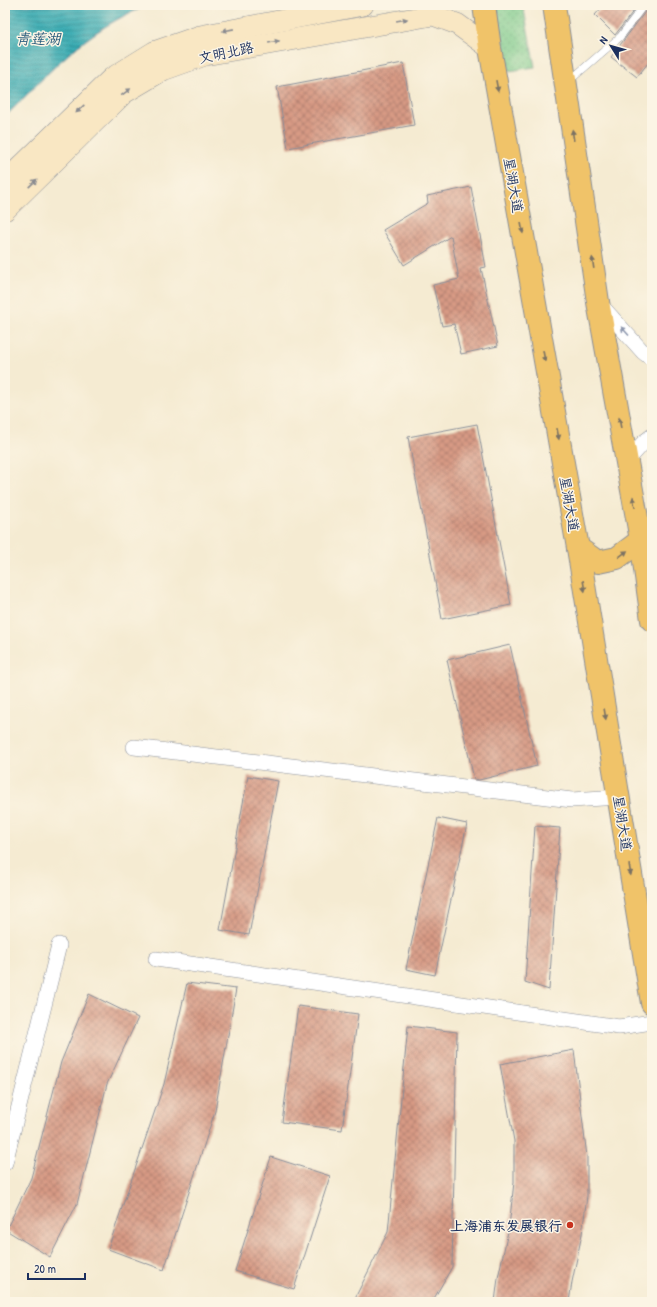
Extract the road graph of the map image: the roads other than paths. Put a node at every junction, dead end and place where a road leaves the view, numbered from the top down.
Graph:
1 (363, 5) edge
2 (484, 5) edge
3 (554, 5) edge
4 (644, 5) edge
5 (490, 48) junction
6 (566, 84) junction
7 (5, 182) edge
8 (5, 210) edge
9 (598, 302) junction
10 (652, 359) edge
11 (652, 436) edge
12 (628, 461) junction
13 (641, 540) junction
14 (578, 548) junction
15 (652, 620) edge
16 (134, 746) dead end
17 (618, 797) junction
18 (59, 945) dead end
19 (156, 960) dead end
20 (652, 1003) edge
21 (652, 1022) edge
22 (5, 1163) edge

1 -> 7 street, 文明北路
2 - 5 main road, 星湖大道
3 - 6 main road
4 - 6 lane
8 -> 5 street, 文明北路
5 -> 14 main road, 星湖大道
9 -> 6 main road
10 -> 9 street
12 -> 9 main road
11 - 12 street
13 -> 12 main road
14 -> 13 main road
13 - 15 main road
14 -> 17 main road, 星湖大道
16 - 17 street
17 -> 20 main road, 星湖大道
18 - 22 street
19 - 21 street

